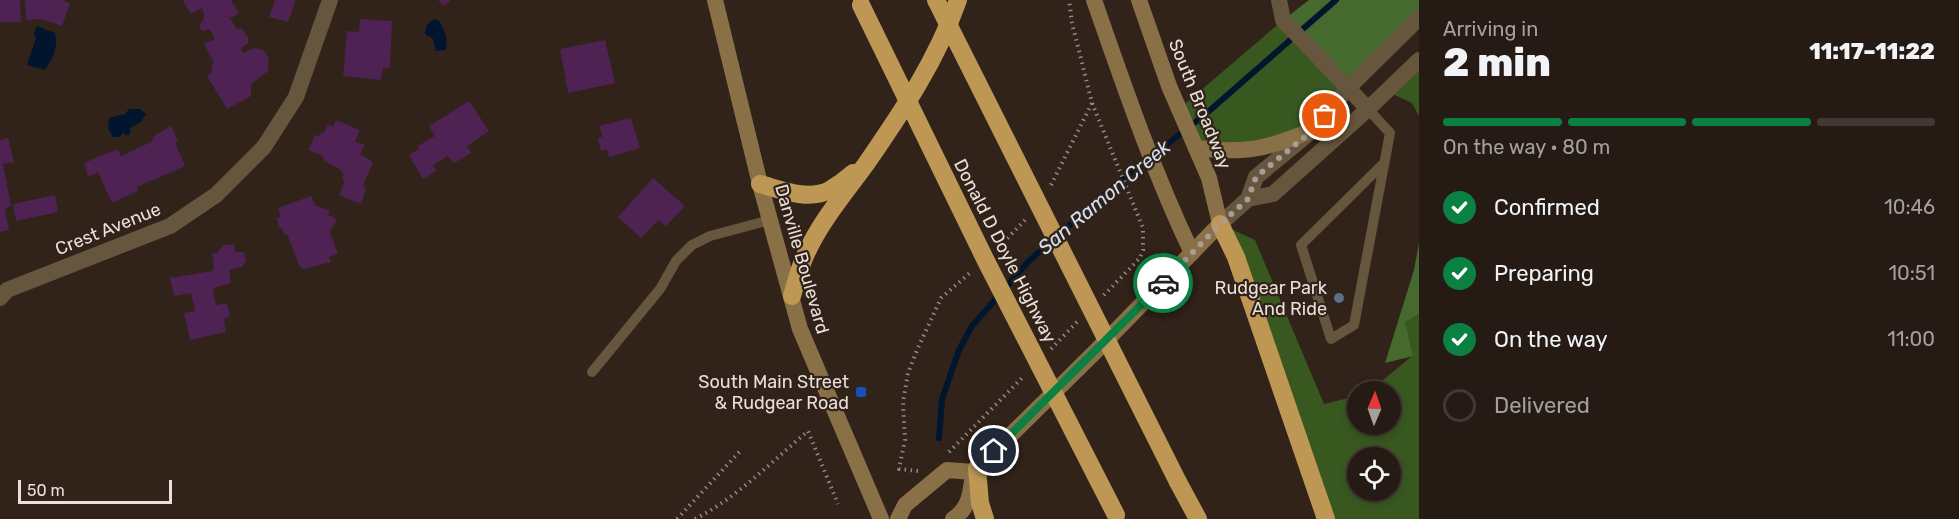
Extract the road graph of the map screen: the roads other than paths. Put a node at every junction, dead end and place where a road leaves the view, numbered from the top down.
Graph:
1 (330, 0) edge
2 (715, 0) edge
3 (936, 0) edge
4 (958, 0) edge
5 (1094, 0) edge
6 (1139, 0) edge
7 (1280, 0) edge
8 (860, 2) edge
9 (1419, 18) edge
10 (1419, 60) edge
11 (1348, 88) junction
12 (1368, 109) junction
13 (1313, 130) junction
14 (1196, 148) junction
15 (1384, 163) junction
16 (865, 165) junction
17 (760, 184) junction
18 (1248, 199) junction
19 (770, 220) junction
20 (1220, 224) junction
21 (1192, 253) junction
22 (792, 296) junction
23 (0, 298) edge
24 (592, 372) dead end
25 (975, 470) junction
26 (1117, 517) edge
27 (881, 519) edge
28 (898, 519) edge
29 (953, 519) edge
30 (985, 519) edge
31 (1198, 519) edge
32 (1326, 519) edge

1 - 23 street, Crest Avenue
2 - 17 main road, Danville Boulevard
3 - 31 highway, bridge
4 - 16 highway
5 - 21 main road
6 - 14 main road, South Broadway
7 - 11 street
8 - 26 highway, Donald D Doyle Highway, bridge
9 - 11 street
10 - 12 street
11 - 12 street
11 - 13 street
12 - 15 lane
12 - 18 street
13 - 14 main road
13 - 18 street
14 - 20 main road, South Broadway
15 - 15 lane
16 - 17 highway
16 - 22 highway
17 - 19 main road, Danville Boulevard
18 - 20 street
19 - 22 main road, Danville Boulevard
19 - 24 lane
20 - 21 main road
20 - 32 highway
21 - 25 main road
22 - 27 main road, Danville Boulevard
25 - 28 main road
25 - 29 main road
25 - 30 highway

